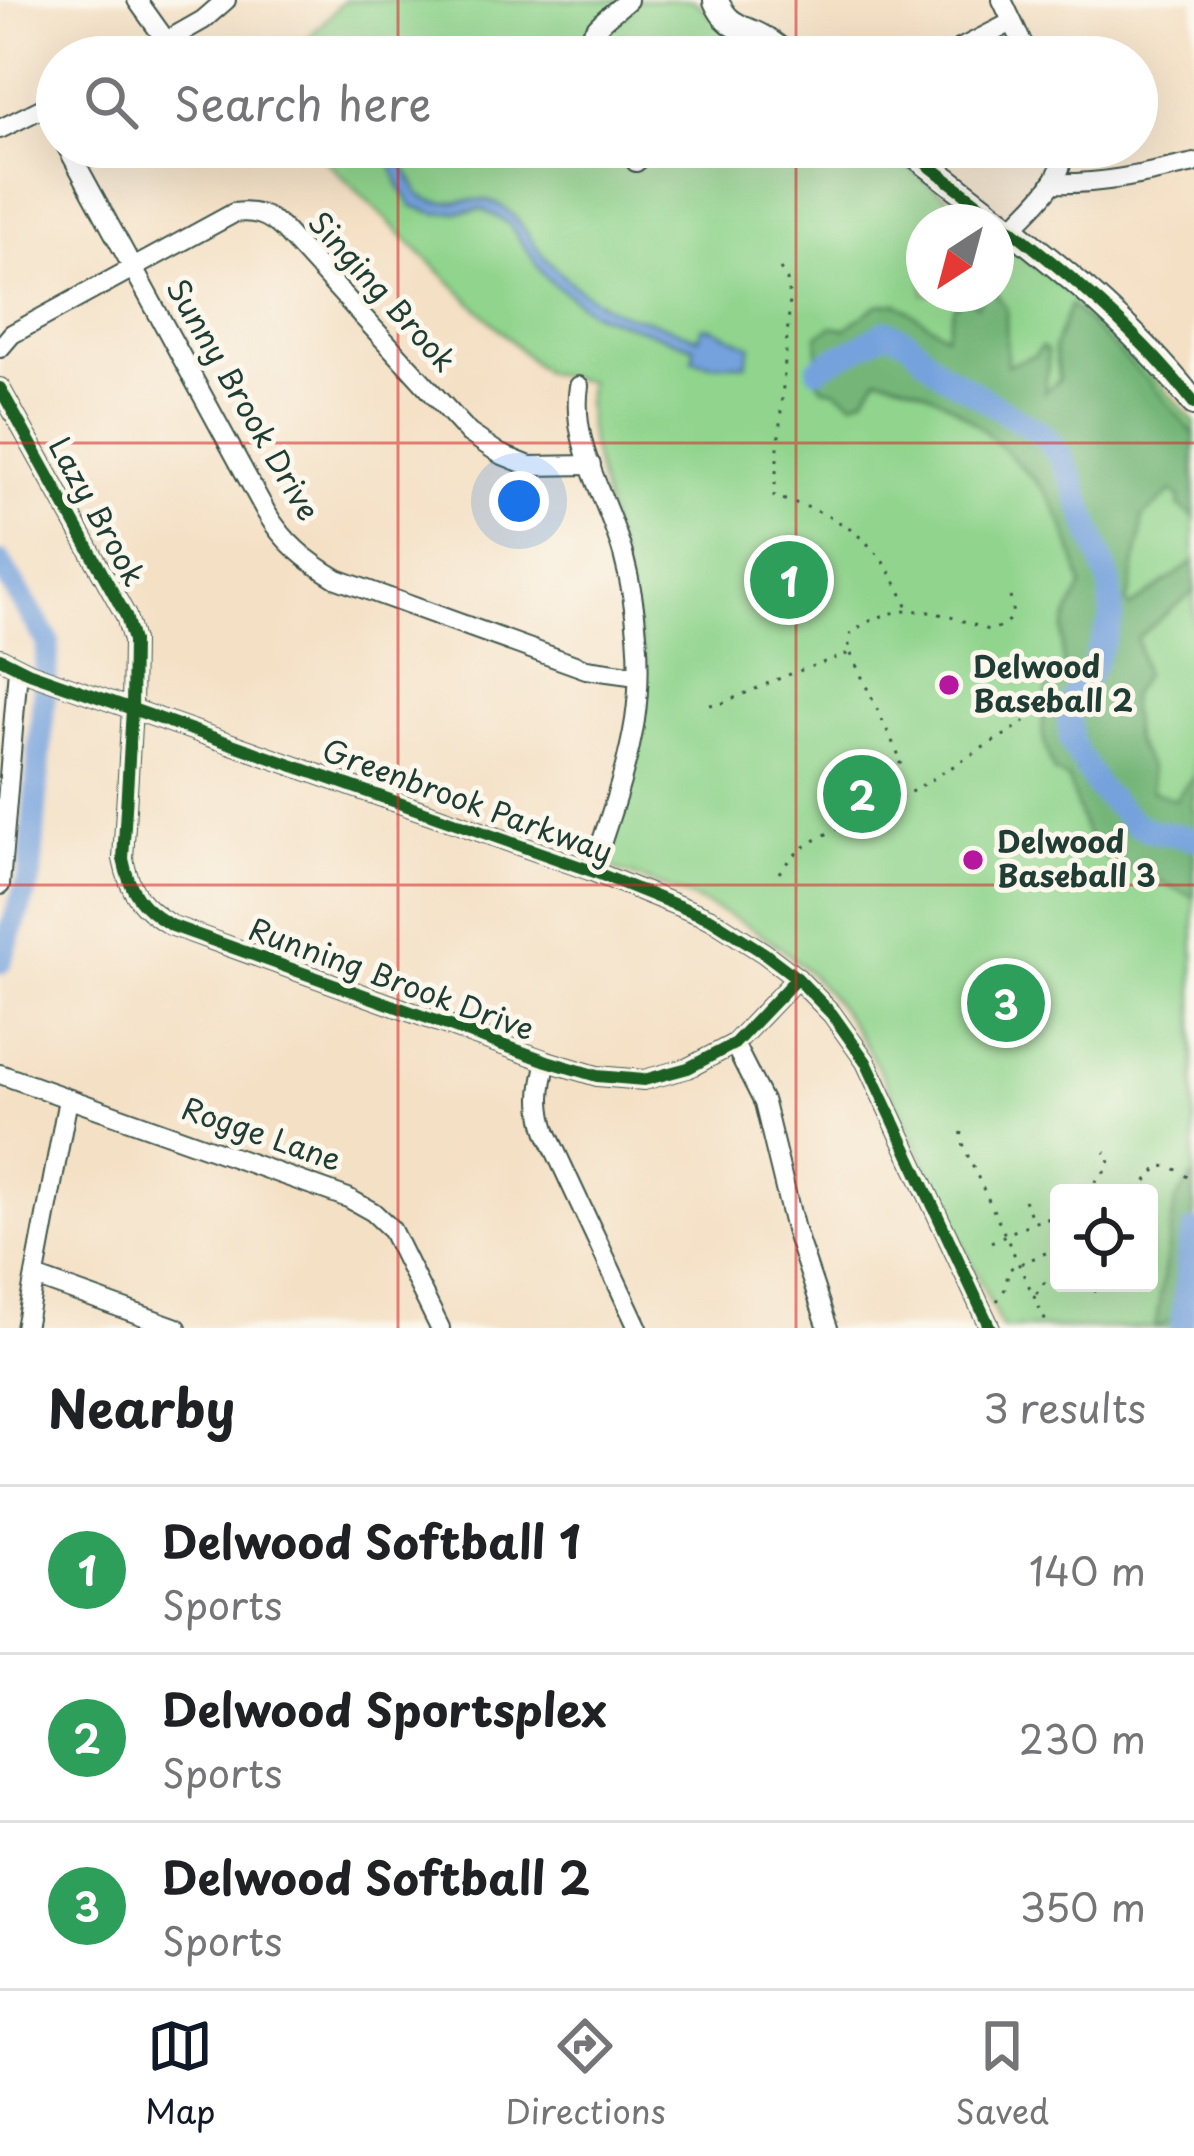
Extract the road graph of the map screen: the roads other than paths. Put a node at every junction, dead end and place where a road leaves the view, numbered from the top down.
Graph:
1 (137, 0) edge
2 (226, 0) edge
3 (628, 0) edge
4 (716, 0) edge
5 (1002, 0) edge
6 (1012, 22) junction
7 (162, 36) edge
8 (176, 36) edge
9 (590, 36) edge
10 (761, 36) edge
11 (985, 36) edge
12 (1018, 36) edge
13 (36, 111) edge
14 (0, 129) edge
15 (1194, 163) edge
16 (78, 168) edge
17 (931, 168) edge
18 (1059, 168) edge
19 (1052, 183) junction
20 (977, 204) edge
21 (1014, 226) edge
22 (1014, 233) edge
23 (131, 268) junction
24 (0, 348) edge
25 (579, 386) dead end
26 (0, 388) edge
27 (1194, 404) edge
28 (6, 415) edge
29 (590, 465) junction
30 (16, 667) edge
31 (637, 676) junction
32 (132, 709) junction
33 (592, 871) junction
34 (0, 885) edge
35 (797, 978) junction
36 (734, 1044) junction
37 (547, 1061) junction
38 (0, 1074) edge
39 (68, 1099) junction
40 (35, 1277) junction
41 (25, 1328) edge
42 (177, 1328) edge
43 (440, 1328) edge
44 (638, 1328) edge
45 (828, 1328) edge
46 (990, 1328) edge

1 - 7 street
2 - 8 street
3 - 9 street
4 - 10 main road
5 - 6 street
6 - 11 street
6 - 12 street
13 - 14 street
15 - 19 street
16 - 23 street, Sunny Brook Drive
17 - 20 main road
18 - 19 street
19 - 21 street
22 - 27 main road
23 - 24 street, Singing Brook
23 - 29 street, Singing Brook
23 - 31 street, Sunny Brook Drive
25 - 29 street
26 - 28 street
28 - 32 street, Lazy Brook
29 - 31 street
30 - 32 street, Greenbrook Parkway
30 - 34 street
31 - 33 street
32 - 33 street, Greenbrook Parkway
32 - 37 street, Running Brook Drive
33 - 35 street, Greenbrook Parkway
35 - 36 street, Running Brook Drive
35 - 46 street, Greenbrook Parkway
36 - 37 street, Running Brook Drive
36 - 45 street
37 - 44 street
38 - 39 street, Rogge Lane
39 - 40 street
39 - 43 street, Rogge Lane
40 - 41 street
40 - 42 street

